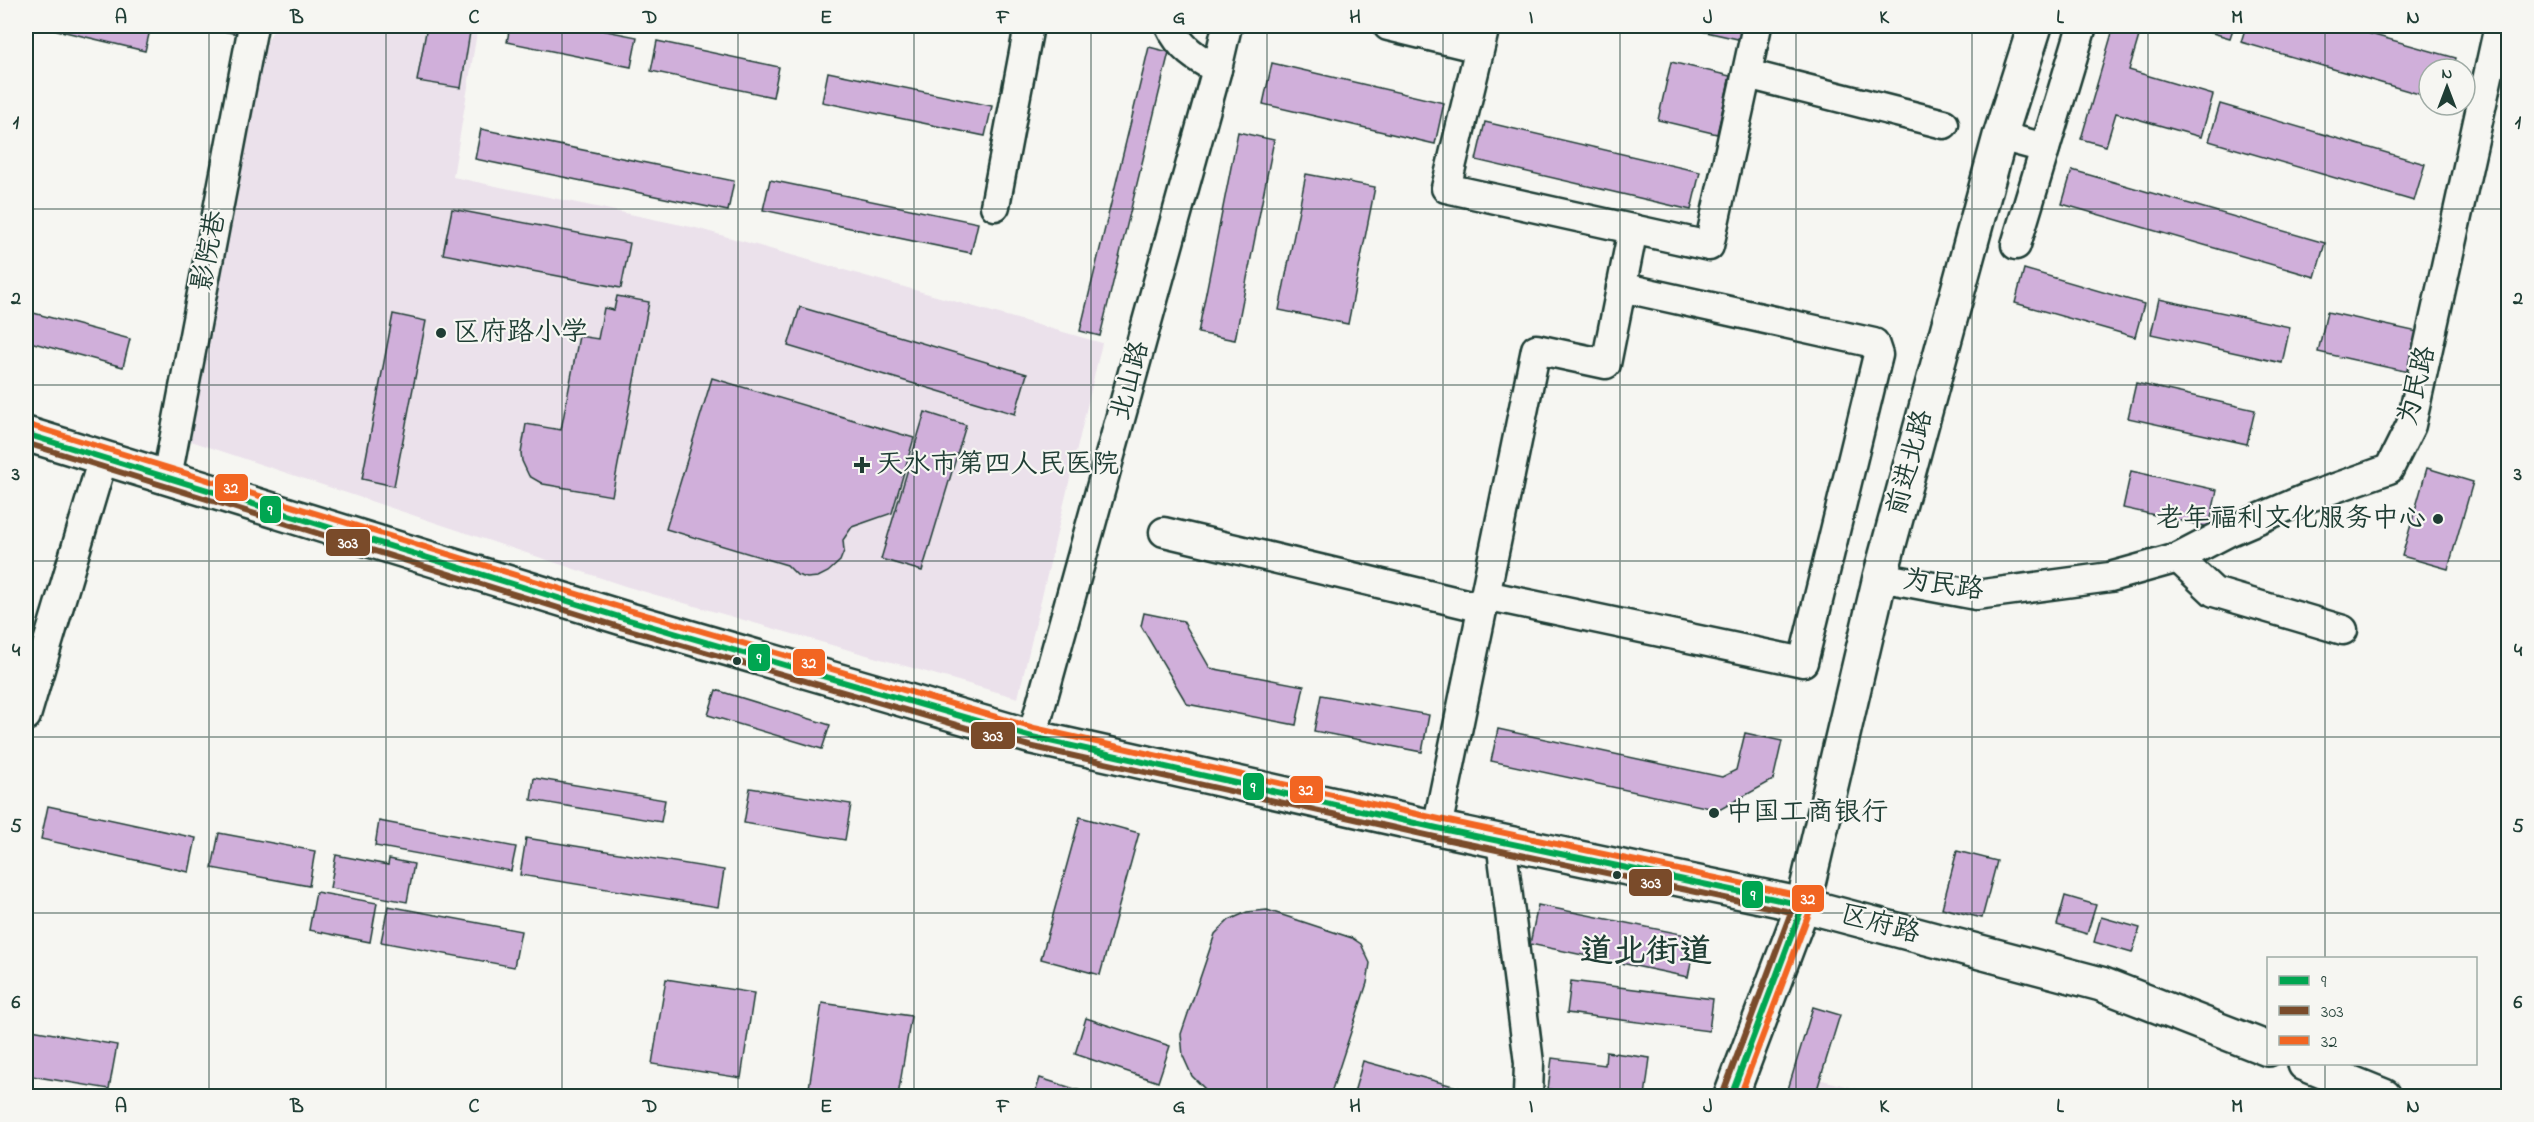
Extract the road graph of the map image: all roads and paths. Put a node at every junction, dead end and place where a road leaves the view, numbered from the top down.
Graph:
1 (253, 26) edge
2 (1029, 26) edge
3 (1170, 26) edge
4 (1227, 26) edge
5 (1388, 26) edge
6 (1757, 26) edge
7 (2035, 26) edge
8 (2082, 26) edge
9 (2499, 26) edge
10 (1482, 37) edge
11 (1217, 69) junction
12 (1746, 74) junction
13 (1944, 124) dead end
14 (2000, 136) junction
15 (2045, 148) junction
16 (995, 206) dead end
17 (1633, 229) junction
18 (2016, 245) dead end
19 (1621, 287) junction
20 (26, 434) edge
21 (103, 458) junction
22 (167, 477) junction
23 (1164, 532) dead end
24 (2178, 558) junction
25 (1880, 577) junction
26 (1484, 602) junction
27 (2343, 630) dead end
28 (26, 716) edge
29 (1032, 737) junction
30 (1437, 828) junction
31 (1501, 841) junction
32 (1803, 905) junction
33 (2267, 1049) edge
34 (2307, 1065) edge
35 (1528, 1096) edge
36 (1731, 1096) edge
37 (2384, 1096) edge

1 - 22 street, 影院巷
2 - 16 street
3 - 11 street
4 - 11 street, 北山路
5 - 10 street
6 - 12 street
7 - 14 main road, 前进北路
8 - 15 street
9 - 24 street, 为民路
10 - 17 street
11 - 29 street, 北山路
12 - 13 street
12 - 17 street
14 - 15 street
14 - 25 main road, 前进北路
15 - 18 street
17 - 19 street
19 - 26 street
19 - 26 street
20 - 21 main road, 区府路
21 - 22 main road, 区府路
21 - 28 street
22 - 29 main road, 区府路
23 - 26 street
24 - 25 street, 为民路
24 - 27 street
25 - 32 main road, 前进北路
26 - 30 street
29 - 30 main road, 区府路
30 - 31 main road, 区府路
31 - 32 main road, 区府路
31 - 35 street
32 - 33 main road, 区府路
32 - 36 main road, 前进北路
34 - 37 main road

